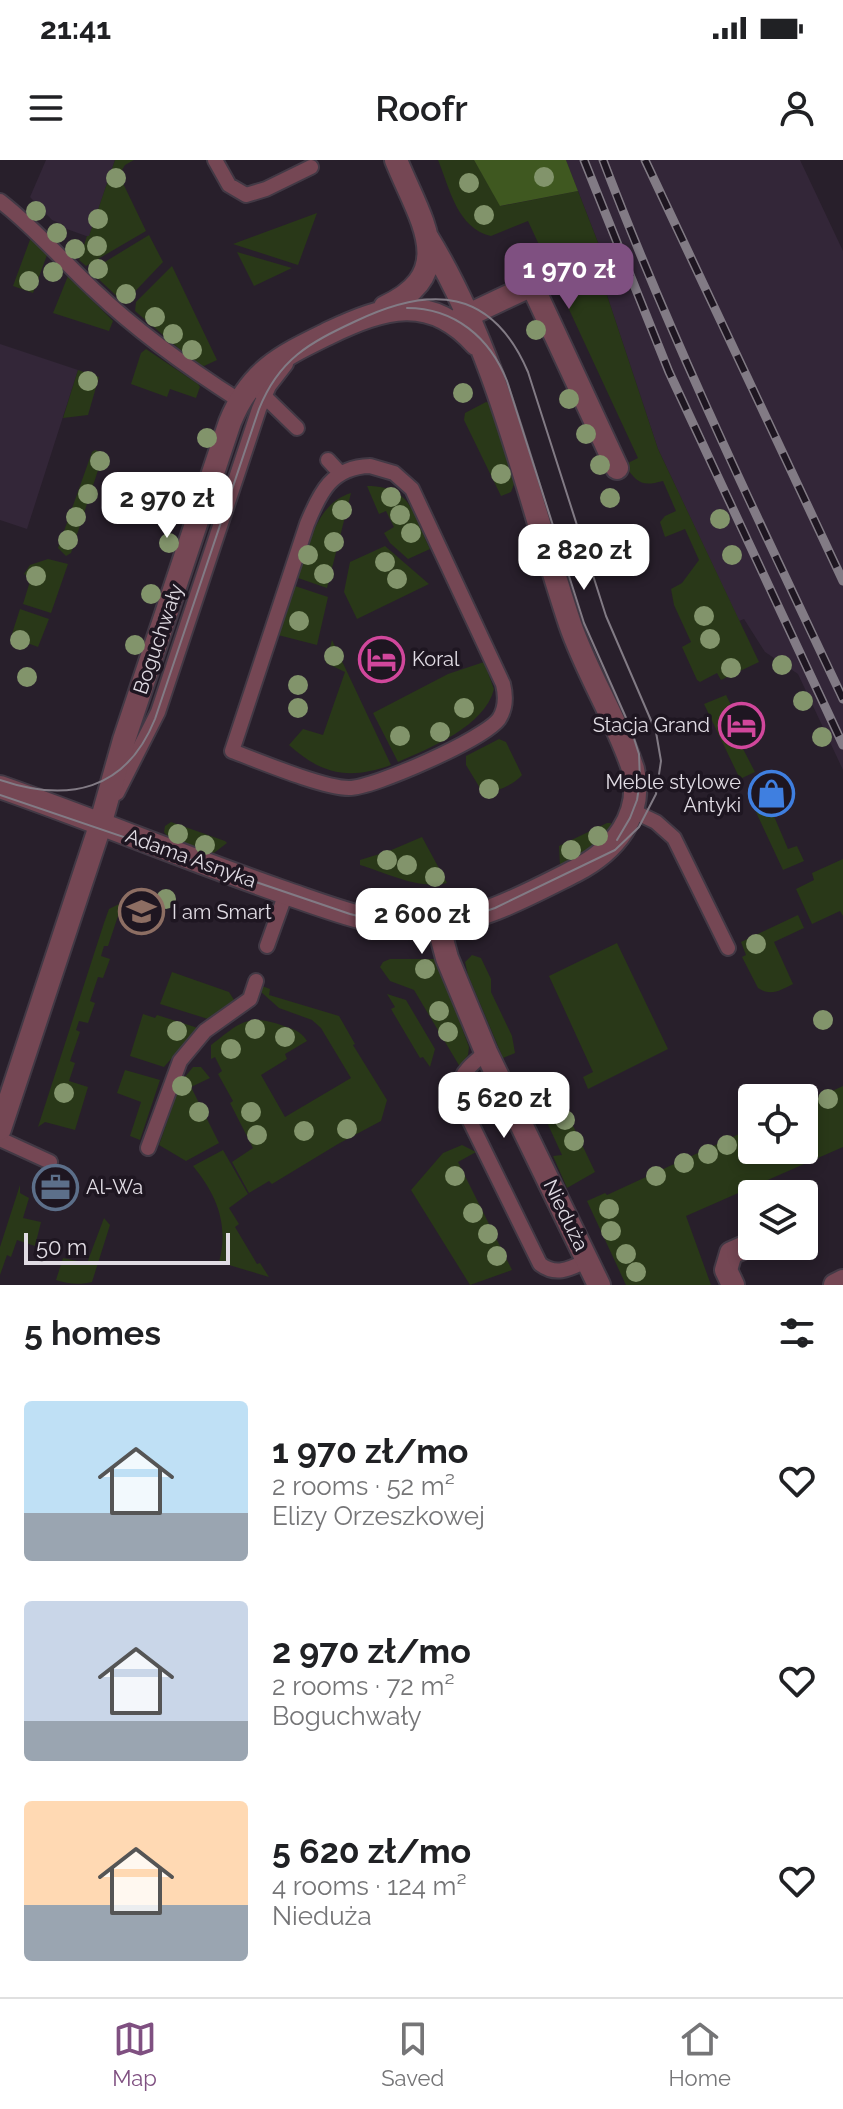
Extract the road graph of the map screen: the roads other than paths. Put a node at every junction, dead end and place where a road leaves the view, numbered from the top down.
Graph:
1 (215, 160) edge
2 (396, 160) edge
3 (311, 167) dead end
4 (0, 201) edge
5 (427, 237) junction
6 (461, 319) junction
7 (355, 322) junction
8 (251, 394) junction
9 (297, 428) dead end
10 (328, 460) dead end
11 (617, 468) dead end
12 (340, 473) junction
13 (0, 787) edge
14 (633, 811) junction
15 (101, 825) junction
16 (286, 893) junction
17 (438, 924) junction
18 (267, 946) dead end
19 (728, 948) dead end
20 (256, 981) dead end
21 (486, 1052) junction
22 (0, 1129) edge
23 (0, 1139) edge
24 (148, 1148) dead end
25 (50, 1162) dead end
26 (738, 1250) edge
27 (588, 1260) junction
28 (843, 1281) edge
29 (599, 1285) edge
30 (733, 1285) edge
31 (835, 1285) edge

1 - 3 lane
2 - 5 street
4 - 8 lane
5 - 6 street
5 - 7 street
6 - 7 street, Boguchwały
6 - 11 street
6 - 14 street, Boguchwały
7 - 8 street, Boguchwały
8 - 9 lane
8 - 15 street, Boguchwały
10 - 12 lane
12 - 12 lane
13 - 15 street, Adama Asnyka
14 - 17 street, Adama Asnyka
14 - 19 lane
15 - 16 street, Adama Asnyka
15 - 22 street, Boguchwały
16 - 17 street, Adama Asnyka
16 - 18 lane
17 - 21 street, Nieduża
20 - 24 lane
21 - 27 street, Nieduża
21 - 27 lane
23 - 25 lane
26 - 30 street
27 - 29 street, Nieduża
28 - 31 street

